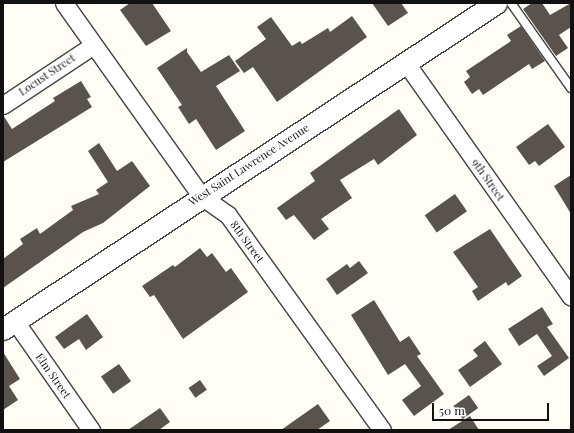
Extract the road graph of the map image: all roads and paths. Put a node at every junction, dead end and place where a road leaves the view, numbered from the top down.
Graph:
1 (64, 3) edge
2 (496, 3) edge
3 (511, 3) edge
4 (92, 46) junction
5 (406, 63) junction
6 (571, 88) edge
7 (3, 104) edge
8 (201, 196) junction
9 (571, 297) edge
10 (9, 325) edge
11 (92, 430) edge
12 (382, 430) edge

1 - 4 street, 8th Street
2 - 5 street, West Saint Lawrence Avenue
3 - 6 lane
4 - 7 street, Locust Street
4 - 8 street, 8th Street
5 - 8 street, West Saint Lawrence Avenue
5 - 9 street, 9th Street
8 - 10 street, West Saint Lawrence Avenue
8 - 12 street, 8th Street
10 - 11 street, Elm Street

